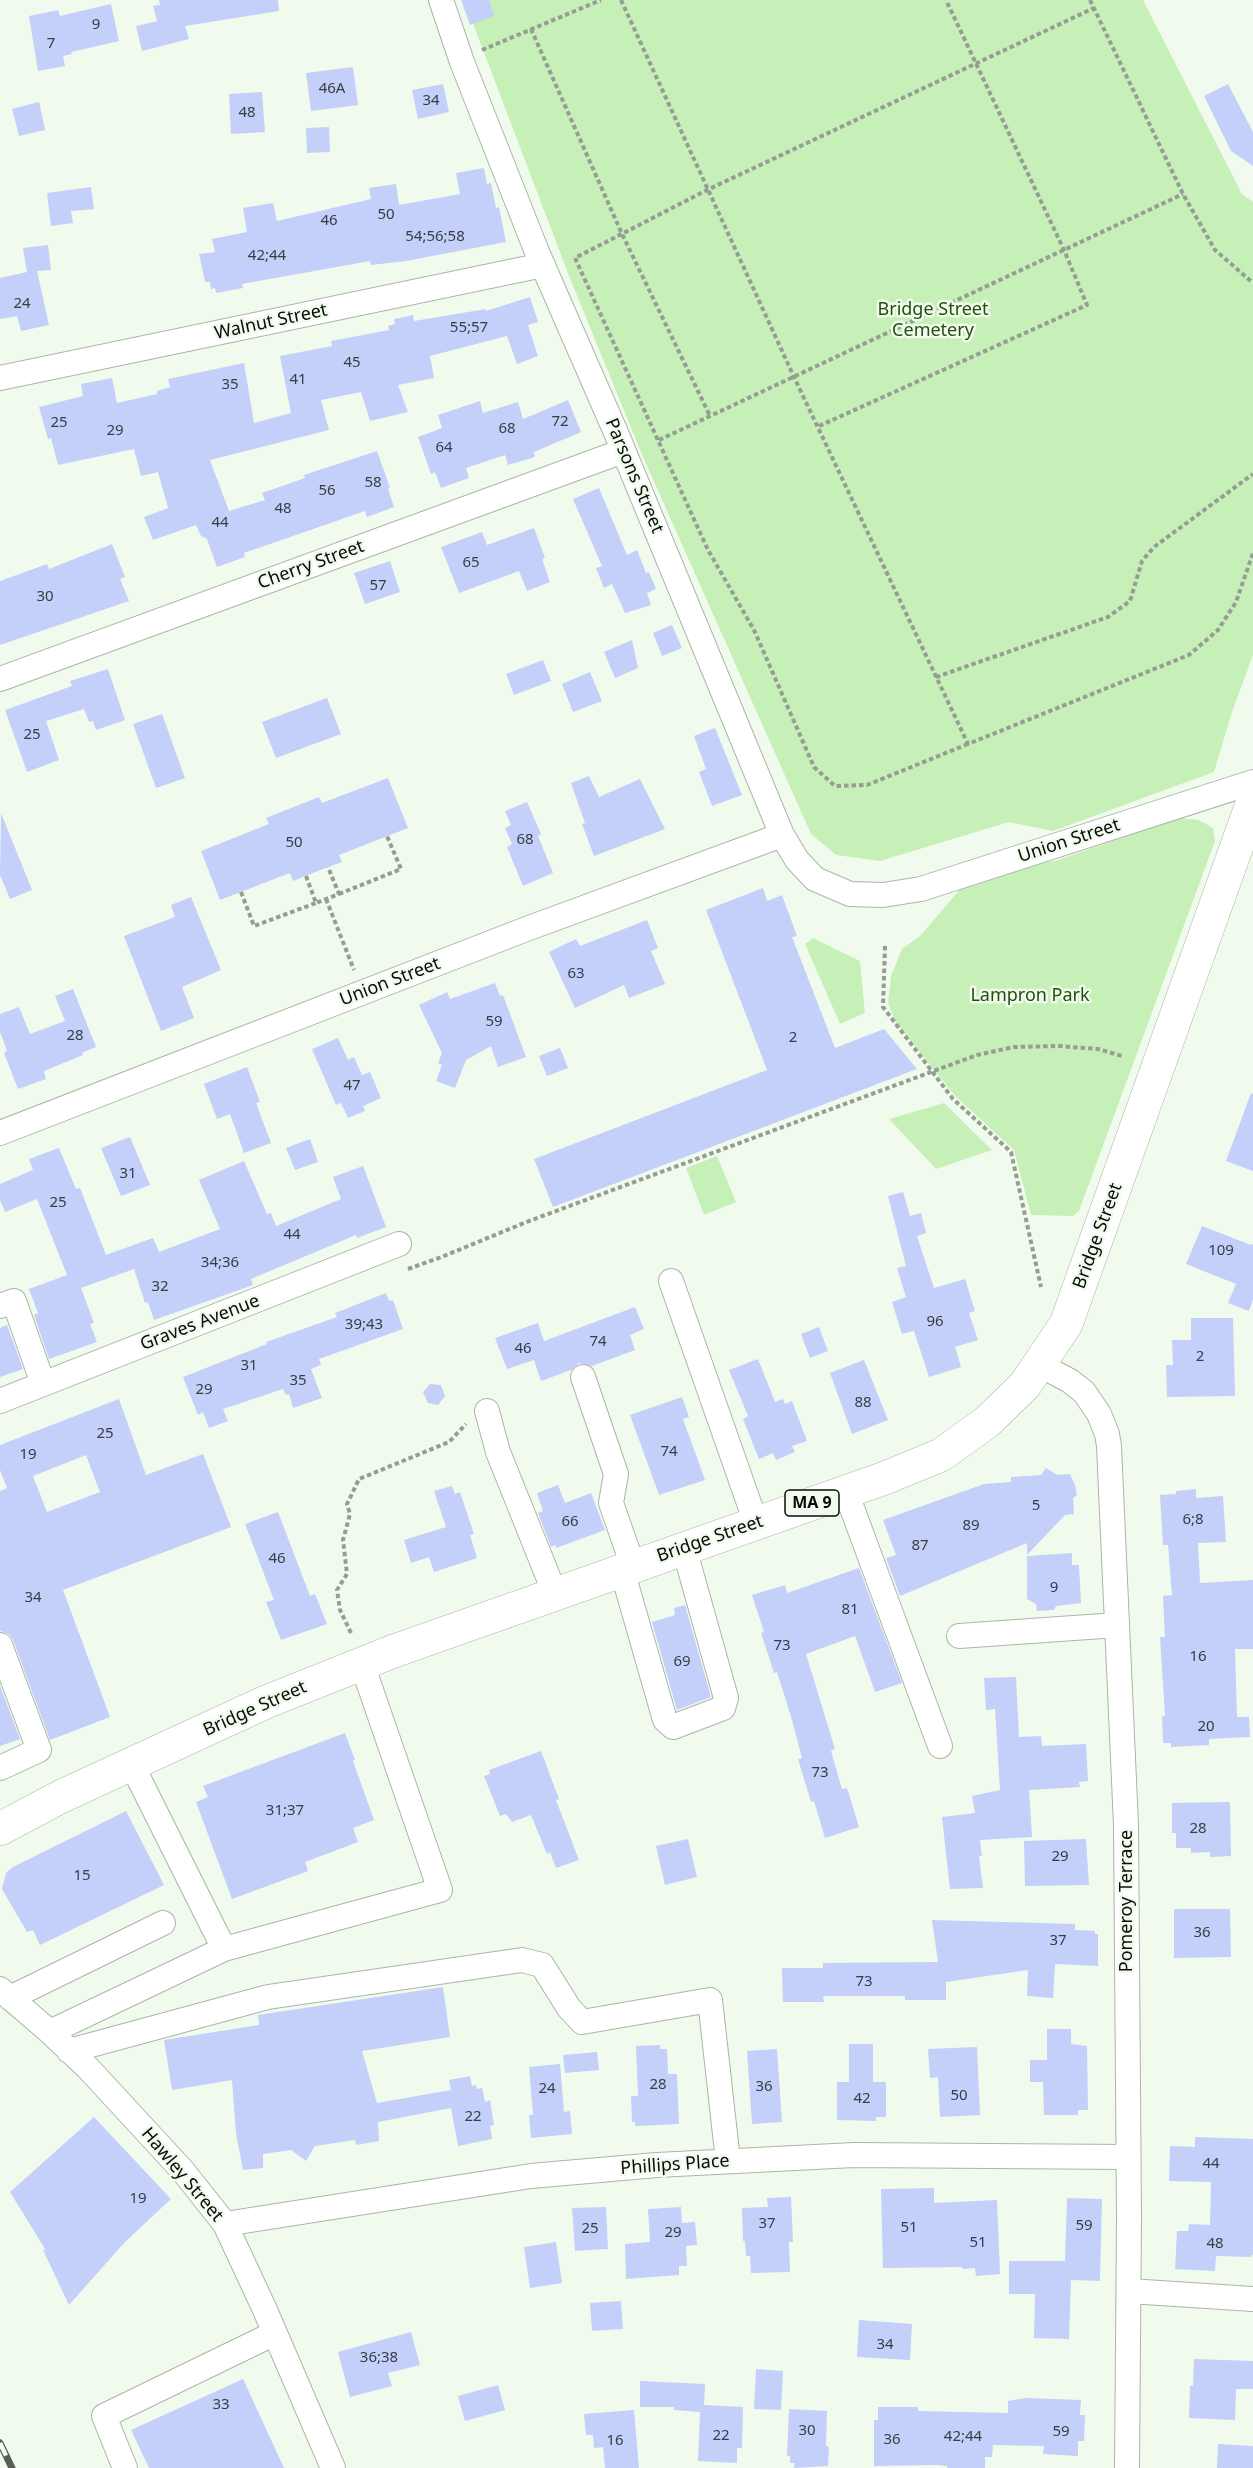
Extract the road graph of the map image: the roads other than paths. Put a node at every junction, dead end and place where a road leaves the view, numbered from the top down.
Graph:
1 (441, 0) edge
2 (543, 265) junction
3 (0, 378) edge
4 (623, 451) junction
5 (0, 680) edge
6 (1253, 782) edge
7 (1253, 801) edge
8 (782, 835) junction
9 (883, 895) joint
10 (0, 1133) edge
11 (399, 1244) dead end
12 (671, 1281) dead end
13 (0, 1306) edge
14 (1040, 1365) junction
15 (582, 1377) dead end
16 (43, 1384) junction
17 (0, 1401) edge
18 (487, 1411) road end
19 (846, 1491) junction
20 (756, 1523) junction
21 (684, 1548) junction
22 (628, 1568) junction
23 (555, 1594) junction
24 (1117, 1625) junction
25 (958, 1636) dead end
26 (0, 1644) edge
27 (362, 1664) junction
28 (940, 1746) dead end
29 (132, 1765) junction
30 (0, 1768) edge
31 (3, 1821) edge
32 (162, 1923) dead end
33 (224, 1949) junction
34 (5, 1994) edge
35 (50, 2032) junction
36 (69, 2050) junction
37 (1128, 2157) junction
38 (728, 2161) junction
39 (225, 2224) junction
40 (1129, 2291) junction
41 (1253, 2299) edge
42 (275, 2333) junction
43 (125, 2468) edge
44 (333, 2468) edge
45 (1127, 2468) edge

1 - 2 street, Parsons Street
2 - 3 street, Walnut Street
2 - 4 street, Parsons Street
4 - 5 street, Cherry Street
4 - 8 street, Parsons Street
6 - 9 street, Union Street
7 - 14 highway, Bridge Street / MA 9
8 - 9 street, Parsons Street
8 - 10 street, Union Street
11 - 16 street, Graves Avenue
12 - 20 street
13 - 16 street
14 - 19 highway, Bridge Street / MA 9
14 - 24 street, Pomeroy Terrace
15 - 22 street
16 - 17 street, Graves Avenue
18 - 23 street
19 - 20 highway, Bridge Street / MA 9
19 - 28 street
20 - 21 highway, Bridge Street / MA 9
21 - 22 highway, Bridge Street / MA 9
21 - 22 street
22 - 23 highway, Bridge Street / MA 9
23 - 27 highway, Bridge Street / MA 9
24 - 25 street
24 - 37 street, Pomeroy Terrace
26 - 30 street
27 - 29 highway, Bridge Street / MA 9
27 - 33 street
29 - 31 highway, Bridge Street / MA 9
29 - 33 street
32 - 34 street
33 - 35 street
34 - 35 street, Hawley Street
35 - 36 street, Hawley Street
36 - 38 street
36 - 39 street, Hawley Street
37 - 38 street, Phillips Place
37 - 40 street, Pomeroy Terrace
38 - 39 street, Phillips Place
39 - 42 street, Hawley Street
40 - 41 street
40 - 45 street, Pomeroy Terrace
42 - 43 street
42 - 44 street, Hawley Street

